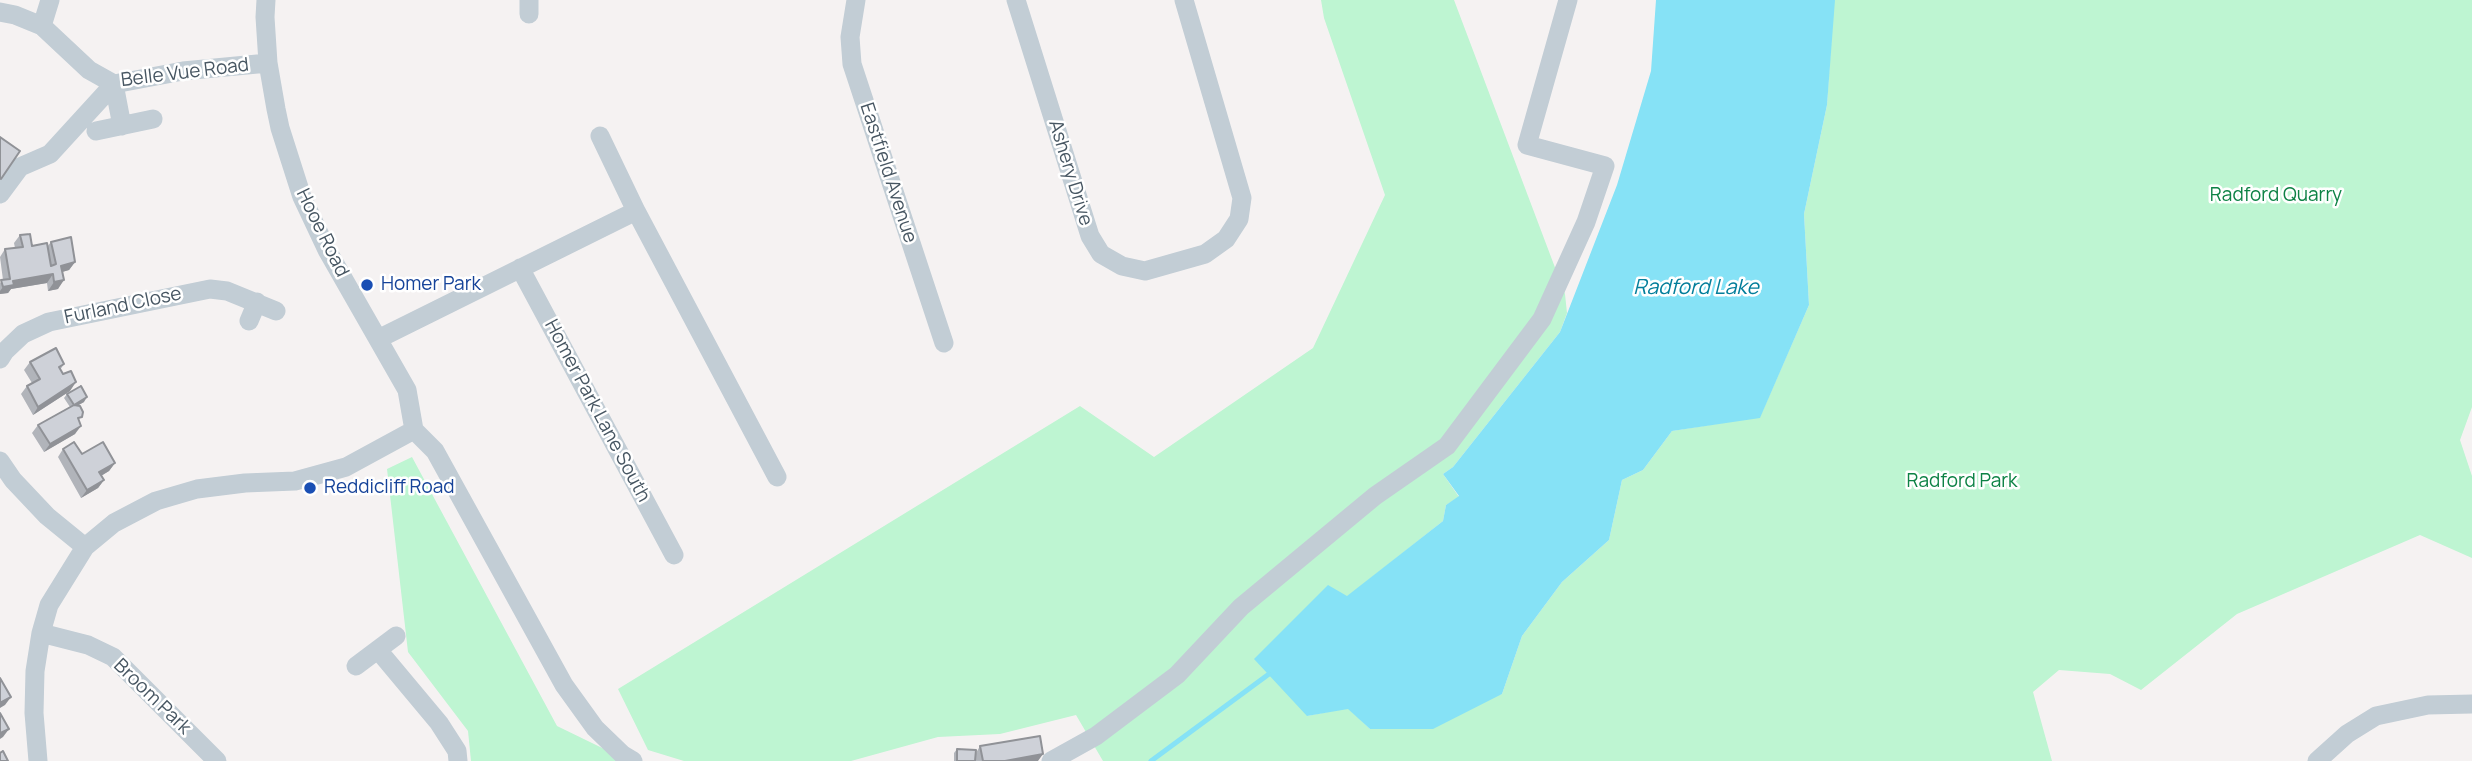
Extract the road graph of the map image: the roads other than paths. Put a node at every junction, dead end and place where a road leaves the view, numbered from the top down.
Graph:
1 (50, 0) edge
2 (266, 0) edge
3 (856, 0) edge
4 (1016, 0) edge
5 (1184, 0) edge
6 (1568, 0) edge
7 (0, 12) edge
8 (41, 26) junction
9 (268, 63) junction
10 (114, 84) junction
11 (153, 119) dead end
12 (122, 126) junction
13 (96, 131) dead end
14 (600, 136) dead end
15 (0, 194) edge
16 (636, 211) junction
17 (520, 268) junction
18 (257, 302) junction
19 (276, 311) dead end
20 (249, 321) dead end
21 (378, 339) junction
22 (944, 343) dead end
23 (0, 359) edge
24 (414, 430) junction
25 (0, 461) edge
26 (777, 477) dead end
27 (85, 547) junction
28 (674, 555) dead end
29 (41, 633) junction
30 (396, 636) dead end
31 (378, 650) junction
32 (356, 666) dead end
33 (2472, 704) edge
34 (38, 761) edge
35 (216, 761) edge
36 (457, 761) edge
37 (633, 761) edge
38 (1051, 761) edge
39 (2316, 761) edge

1 - 8 street
2 - 9 street, Hooe Road
3 - 22 street, Eastfield Avenue
4 - 5 street, Ashery Drive
6 - 38 street
7 - 8 street, Belle Vue Road
8 - 10 street, Belle Vue Road
9 - 10 street, Belle Vue Road
9 - 21 street, Hooe Road
10 - 12 street
10 - 15 street
11 - 12 street
12 - 13 street
14 - 16 street
16 - 17 street
16 - 26 street
17 - 21 street
17 - 28 street, Homer Park Lane South
18 - 19 street, Furland Close
18 - 20 street
18 - 23 street, Furland Close
21 - 24 street, Hooe Road
24 - 27 street
24 - 37 street
25 - 27 street
27 - 29 street
29 - 34 street
29 - 35 street, Broom Park
30 - 31 street
31 - 32 street
31 - 36 street
33 - 39 street

